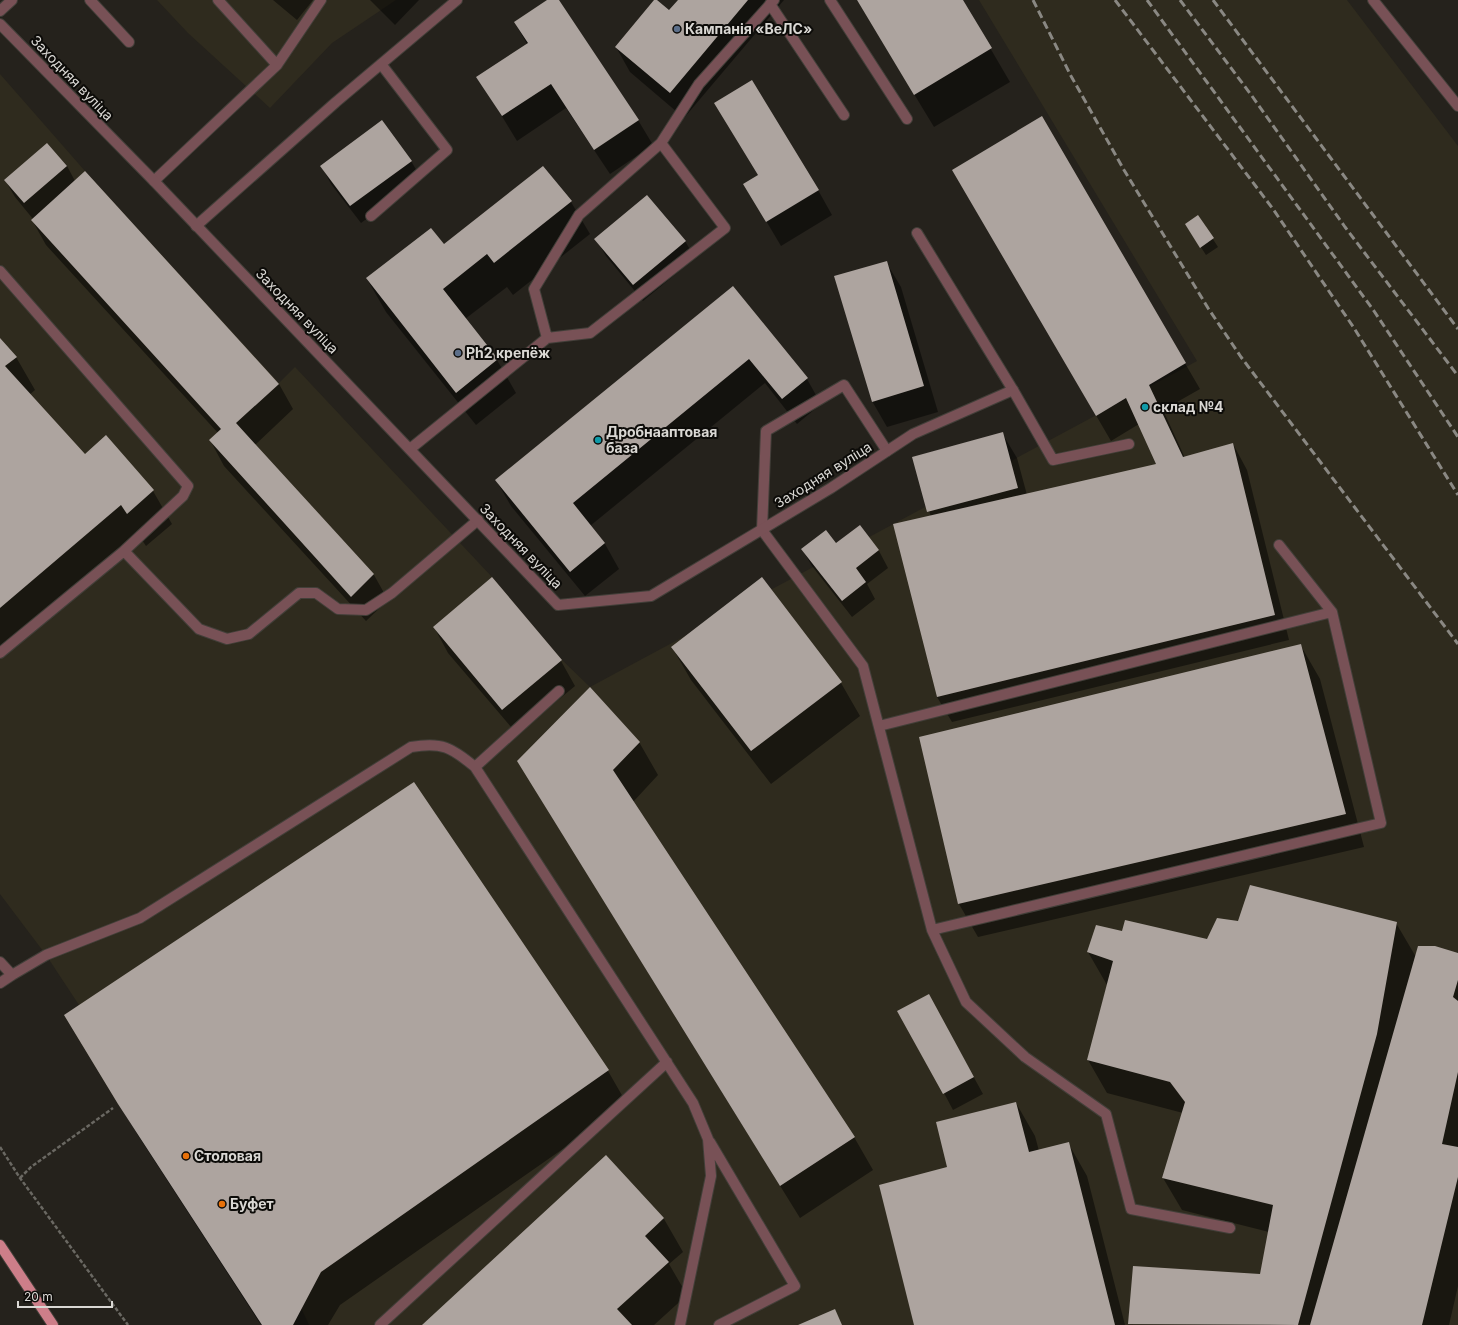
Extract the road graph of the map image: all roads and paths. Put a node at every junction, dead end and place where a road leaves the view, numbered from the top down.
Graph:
1 (12, 0) edge
2 (90, 0) edge
3 (218, 0) edge
4 (321, 0) edge
5 (457, 0) edge
6 (830, 0) edge
7 (1373, 0) edge
8 (772, 2) edge
9 (0, 11) edge
10 (0, 24) edge
11 (129, 42) dead end
12 (381, 64) junction
13 (277, 65) junction
14 (1458, 106) edge
15 (844, 115) dead end
16 (907, 119) dead end
17 (661, 143) junction
18 (154, 181) junction
19 (371, 216) dead end
20 (196, 226) junction
21 (917, 233) dead end
22 (0, 271) edge
23 (547, 338) junction
24 (1013, 390) junction
25 (1129, 444) dead end
26 (410, 449) junction
27 (887, 451) junction
28 (478, 520) junction
29 (762, 530) junction
30 (1279, 545) dead end
31 (124, 551) junction
32 (1332, 612) junction
33 (0, 653) edge
34 (559, 691) dead end
35 (879, 726) junction
36 (475, 767) junction
37 (932, 930) junction
38 (0, 962) edge
39 (12, 976) junction
40 (0, 983) edge
41 (667, 1062) junction
42 (113, 1108) dead end
43 (708, 1139) junction
44 (0, 1147) edge
45 (20, 1178) junction
46 (1230, 1228) dead end
47 (0, 1245) edge
48 (53, 1325) edge
49 (128, 1325) edge
50 (380, 1325) edge
51 (680, 1325) edge
52 (718, 1325) edge

1 - 9 street
2 - 11 street
3 - 13 street
4 - 13 street
5 - 12 street
6 - 16 street
7 - 14 street
8 - 15 street
8 - 17 street
10 - 18 street, Заходняя вуліца
12 - 19 street
12 - 20 street
13 - 18 street
17 - 23 street
17 - 23 street
18 - 20 street, Заходняя вуліца
20 - 26 street, Заходняя вуліца
21 - 24 street
22 - 31 street
23 - 26 street
24 - 25 street
24 - 27 street, Заходняя вуліца
26 - 28 street, Заходняя вуліца
27 - 29 street, Заходняя вуліца
27 - 29 street
28 - 29 street, Заходняя вуліца
28 - 31 street
29 - 35 street
30 - 32 street
31 - 33 street
32 - 35 street
32 - 37 street
34 - 36 street
35 - 37 street
36 - 39 street
36 - 41 street
37 - 46 street
38 - 39 street
39 - 40 street
41 - 43 street
41 - 50 street
42 - 45 path
43 - 51 street
43 - 52 street
44 - 45 path
45 - 49 path
47 - 48 main road

